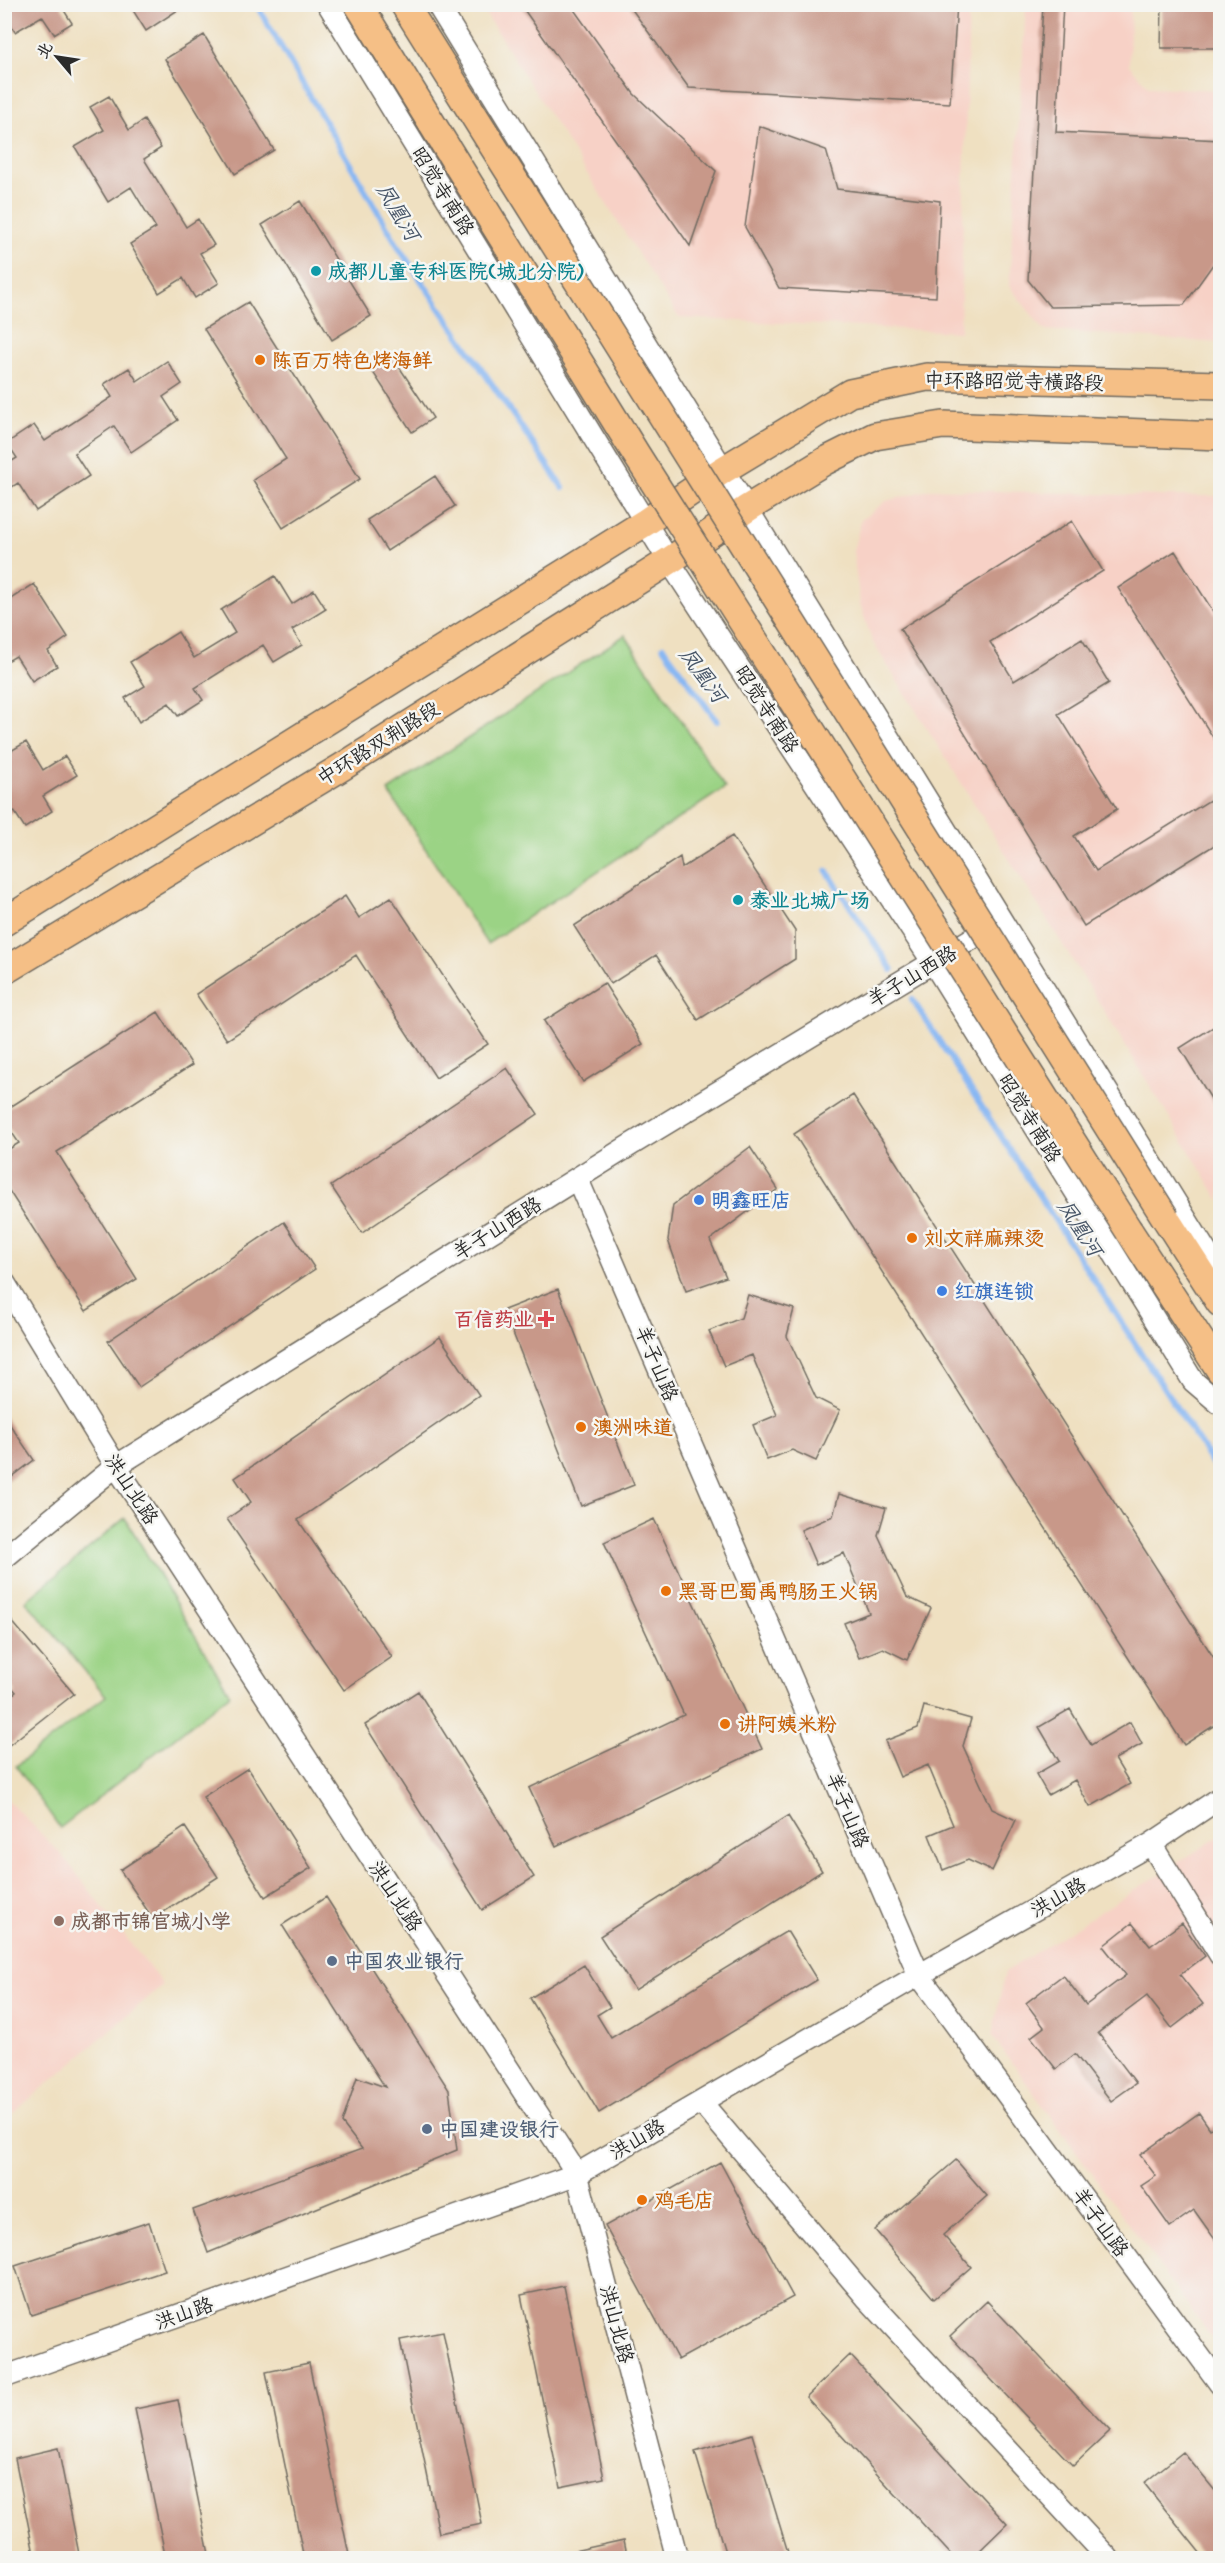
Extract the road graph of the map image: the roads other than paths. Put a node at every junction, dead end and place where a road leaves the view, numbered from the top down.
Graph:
1 (328, 4) edge
2 (358, 4) edge
3 (404, 4) edge
4 (437, 4) edge
5 (1221, 385) edge
6 (1221, 436) edge
7 (723, 470) junction
8 (748, 508) junction
9 (646, 522) junction
10 (669, 561) junction
11 (1004, 920) junction
12 (4, 921) edge
13 (934, 964) junction
14 (4, 971) edge
15 (577, 1178) junction
16 (1221, 1274) edge
17 (4, 1282) edge
18 (1221, 1303) edge
19 (1221, 1370) edge
20 (1221, 1404) edge
21 (116, 1466) junction
22 (4, 1558) edge
23 (1221, 1798) edge
24 (1150, 1844) junction
25 (1221, 1955) edge
26 (918, 1975) junction
27 (701, 2102) junction
28 (577, 2174) junction
29 (4, 2376) edge
30 (1221, 2384) edge
31 (677, 2559) edge
32 (1108, 2559) edge

1 - 9 street, 昭觉寺南路
2 - 19 main road, 昭觉寺南路, bridge
3 - 18 main road, bridge
4 - 7 street
5 - 7 main road, 中环路昭觉寺横路段
6 - 8 main road
7 - 8 street
7 - 9 main road
8 - 10 main road, 中环路双荆路段
8 - 11 street
9 - 10 street, 昭觉寺南路
9 - 12 main road
10 - 13 street, 昭觉寺南路
10 - 14 main road, 中环路双荆路段
11 - 13 street, 羊子山西路
11 - 16 street
13 - 15 street, 羊子山西路
13 - 20 street, 昭觉寺南路
15 - 21 street, 羊子山西路
15 - 26 street, 羊子山路
17 - 21 street, 洪山北路
21 - 22 street, 羊子山西路
21 - 28 street, 洪山北路
23 - 24 street, 洪山路
24 - 25 street
24 - 26 street, 洪山路
26 - 27 street, 洪山路
26 - 30 street, 羊子山路
27 - 28 street, 洪山路
27 - 32 street
28 - 29 street, 洪山路
28 - 31 street, 洪山北路

